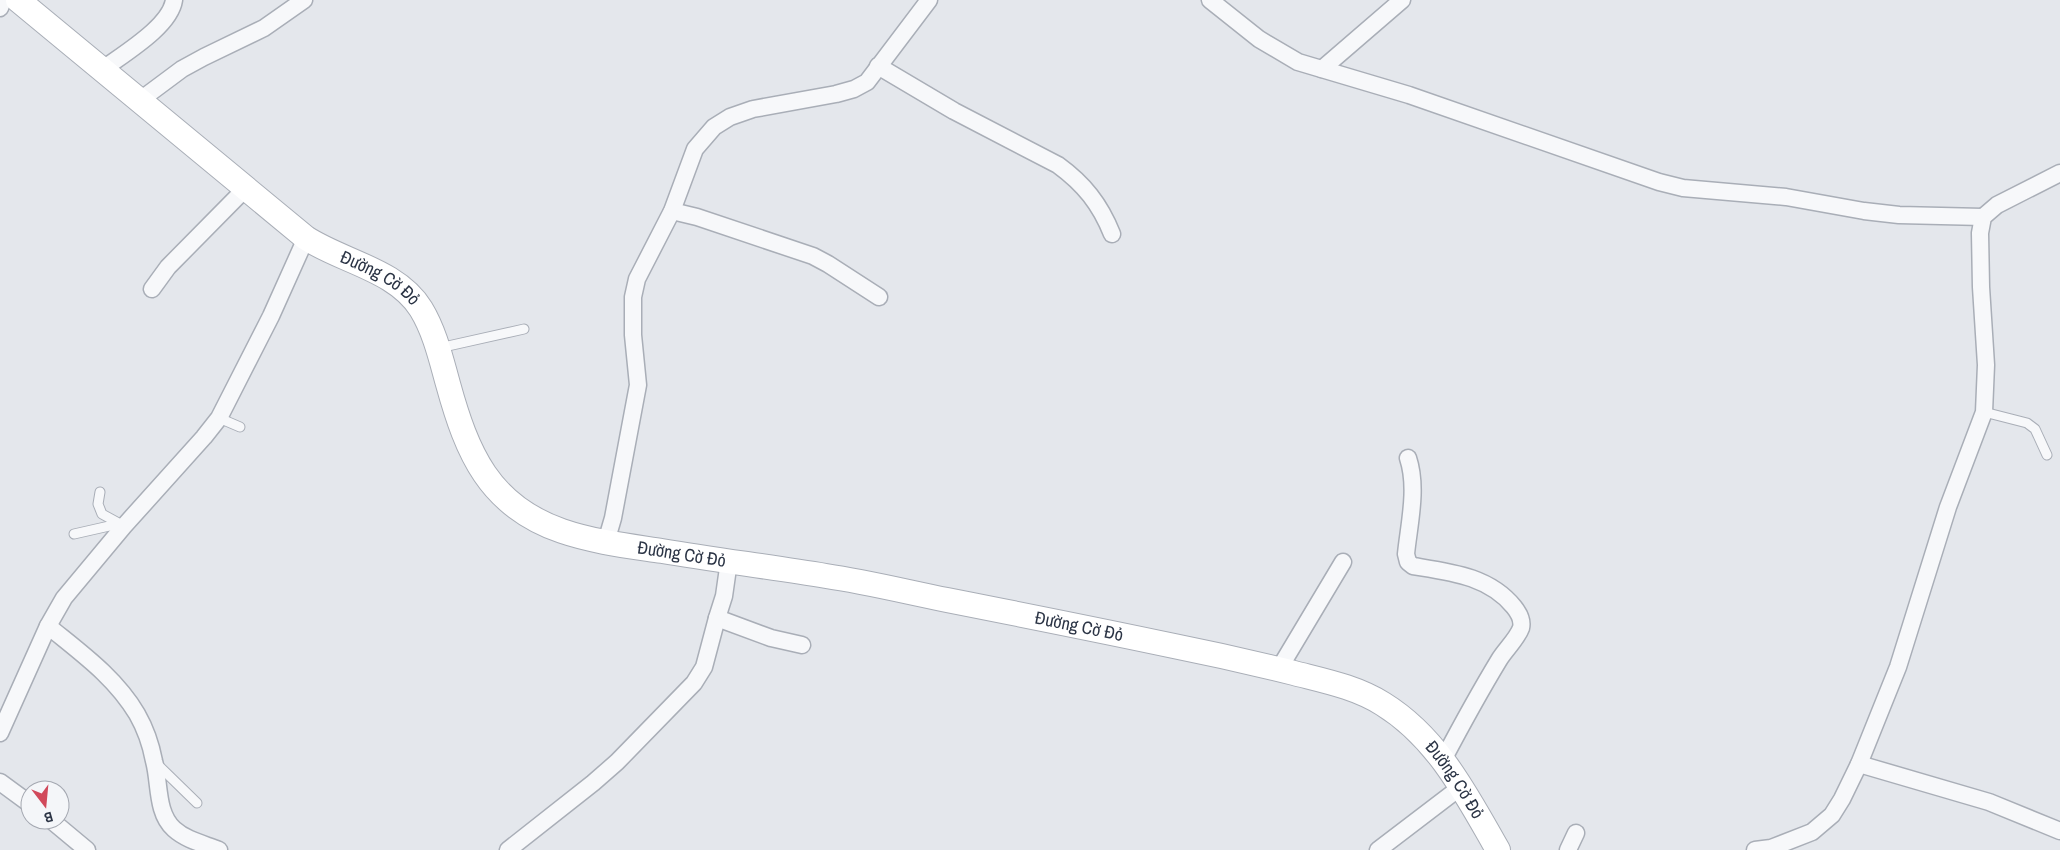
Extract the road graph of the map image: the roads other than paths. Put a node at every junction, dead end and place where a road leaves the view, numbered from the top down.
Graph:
1 (3, 0) edge
2 (18, 0) edge
3 (174, 0) edge
4 (304, 0) edge
5 (929, 0) edge
6 (1210, 0) edge
7 (1402, 0) edge
8 (0, 8) edge
9 (878, 66) junction
10 (1322, 69) junction
11 (102, 70) junction
12 (139, 101) junction
13 (2060, 174) edge
14 (244, 189) junction
15 (672, 211) junction
16 (1983, 217) junction
17 (1112, 234) dead end
18 (306, 238) junction
19 (152, 289) dead end
20 (879, 298) dead end
21 (524, 329) dead end
22 (438, 348) junction
23 (1984, 412) junction
24 (219, 418) junction
25 (240, 427) dead end
26 (2047, 455) dead end
27 (1408, 458) dead end
28 (100, 492) dead end
29 (121, 525) junction
30 (74, 534) dead end
31 (606, 542) junction
32 (728, 562) junction
33 (1343, 562) dead end
34 (717, 618) junction
35 (48, 626) junction
36 (802, 645) dead end
37 (1279, 669) junction
38 (0, 733) edge
39 (1443, 760) junction
40 (155, 762) junction
41 (1859, 764) junction
42 (0, 782) edge
43 (1462, 786) junction
44 (20, 797) edge
45 (197, 803) dead end
46 (63, 830) edge
47 (1576, 832) dead end
48 (2060, 832) edge
49 (87, 850) edge
50 (219, 850) edge
51 (508, 850) edge
52 (1378, 850) edge
53 (1498, 850) edge
54 (1568, 850) edge
55 (1755, 850) edge

1 - 8 street
2 - 11 main road, Đường Cờ Đỏ
3 - 11 street
4 - 12 street
5 - 9 street
6 - 10 street
7 - 10 street
9 - 15 street
9 - 17 street
10 - 16 street
11 - 12 main road, Đường Cờ Đỏ
12 - 14 main road, Đường Cờ Đỏ
13 - 16 street
14 - 18 main road, Đường Cờ Đỏ
14 - 19 street
15 - 20 street
15 - 31 street
16 - 23 street
18 - 22 main road, Đường Cờ Đỏ
18 - 24 street
21 - 22 lane
22 - 31 main road, Đường Cờ Đỏ
23 - 26 lane
23 - 41 street
24 - 25 lane
24 - 29 street
27 - 39 street
28 - 29 lane
29 - 30 lane
29 - 35 street
31 - 32 main road, Đường Cờ Đỏ
32 - 34 street
32 - 37 main road, Đường Cờ Đỏ
33 - 37 street
34 - 36 street
34 - 51 street
35 - 38 street
35 - 40 street
37 - 39 main road, Đường Cờ Đỏ
39 - 43 main road, Đường Cờ Đỏ
40 - 45 lane
40 - 50 street
41 - 48 street
41 - 55 street
42 - 44 street
43 - 52 street
43 - 53 main road, Đường Cờ Đỏ
46 - 49 street
47 - 54 street

